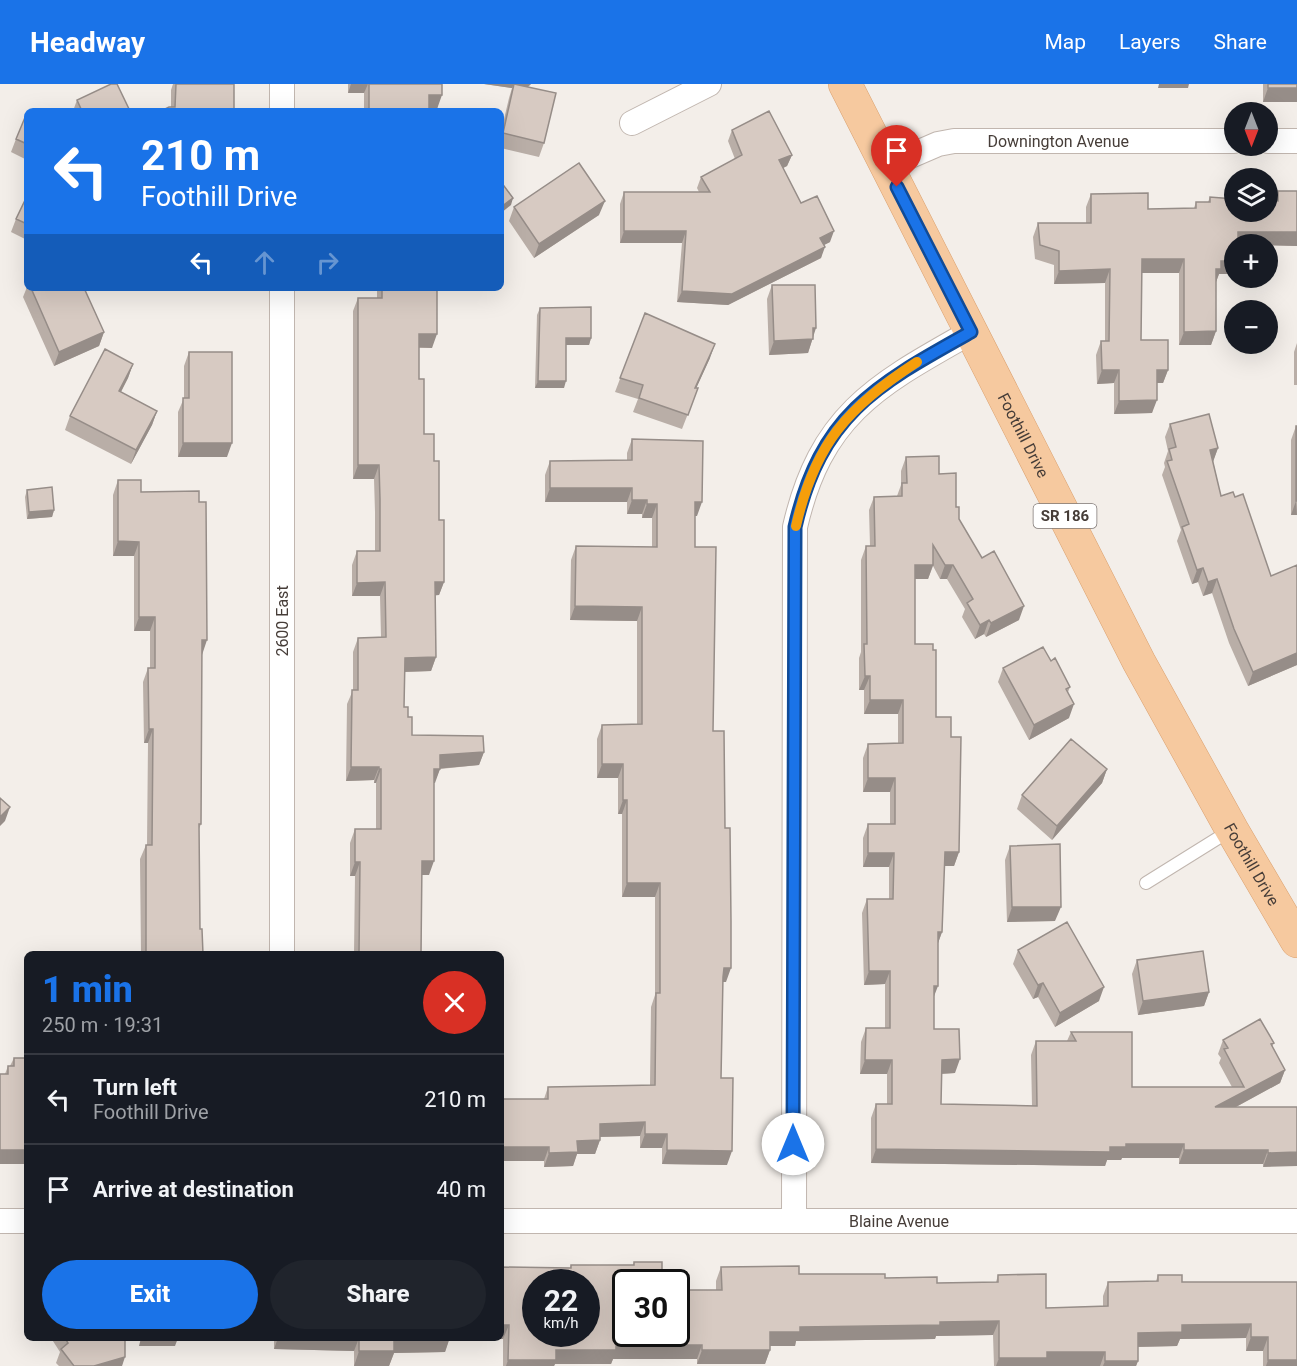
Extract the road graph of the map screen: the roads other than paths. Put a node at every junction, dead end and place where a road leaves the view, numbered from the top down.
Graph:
1 (282, 84) edge
2 (709, 84) edge
3 (845, 84) edge
4 (282, 108) edge
5 (632, 123) dead end
6 (1224, 141) edge
7 (1278, 141) edge
8 (1297, 141) edge
9 (887, 166) junction
10 (282, 291) edge
11 (971, 332) junction
12 (1232, 830) junction
13 (1146, 883) dead end
14 (1297, 941) edge
15 (282, 951) edge
16 (0, 1221) edge
17 (24, 1221) edge
18 (504, 1221) edge
19 (794, 1221) junction
20 (1297, 1221) edge

1 - 4 street
2 - 5 street
3 - 9 main road, Foothill Drive / SR 186
6 - 9 street, Downington Avenue
7 - 8 street
9 - 11 main road, Foothill Drive / SR 186
10 - 15 street, 2600 East
11 - 12 main road, Foothill Drive / SR 186
11 - 19 street
12 - 13 lane
12 - 14 main road, Foothill Drive / SR 186
16 - 17 street
18 - 19 street, Blaine Avenue
19 - 20 street, Blaine Avenue

